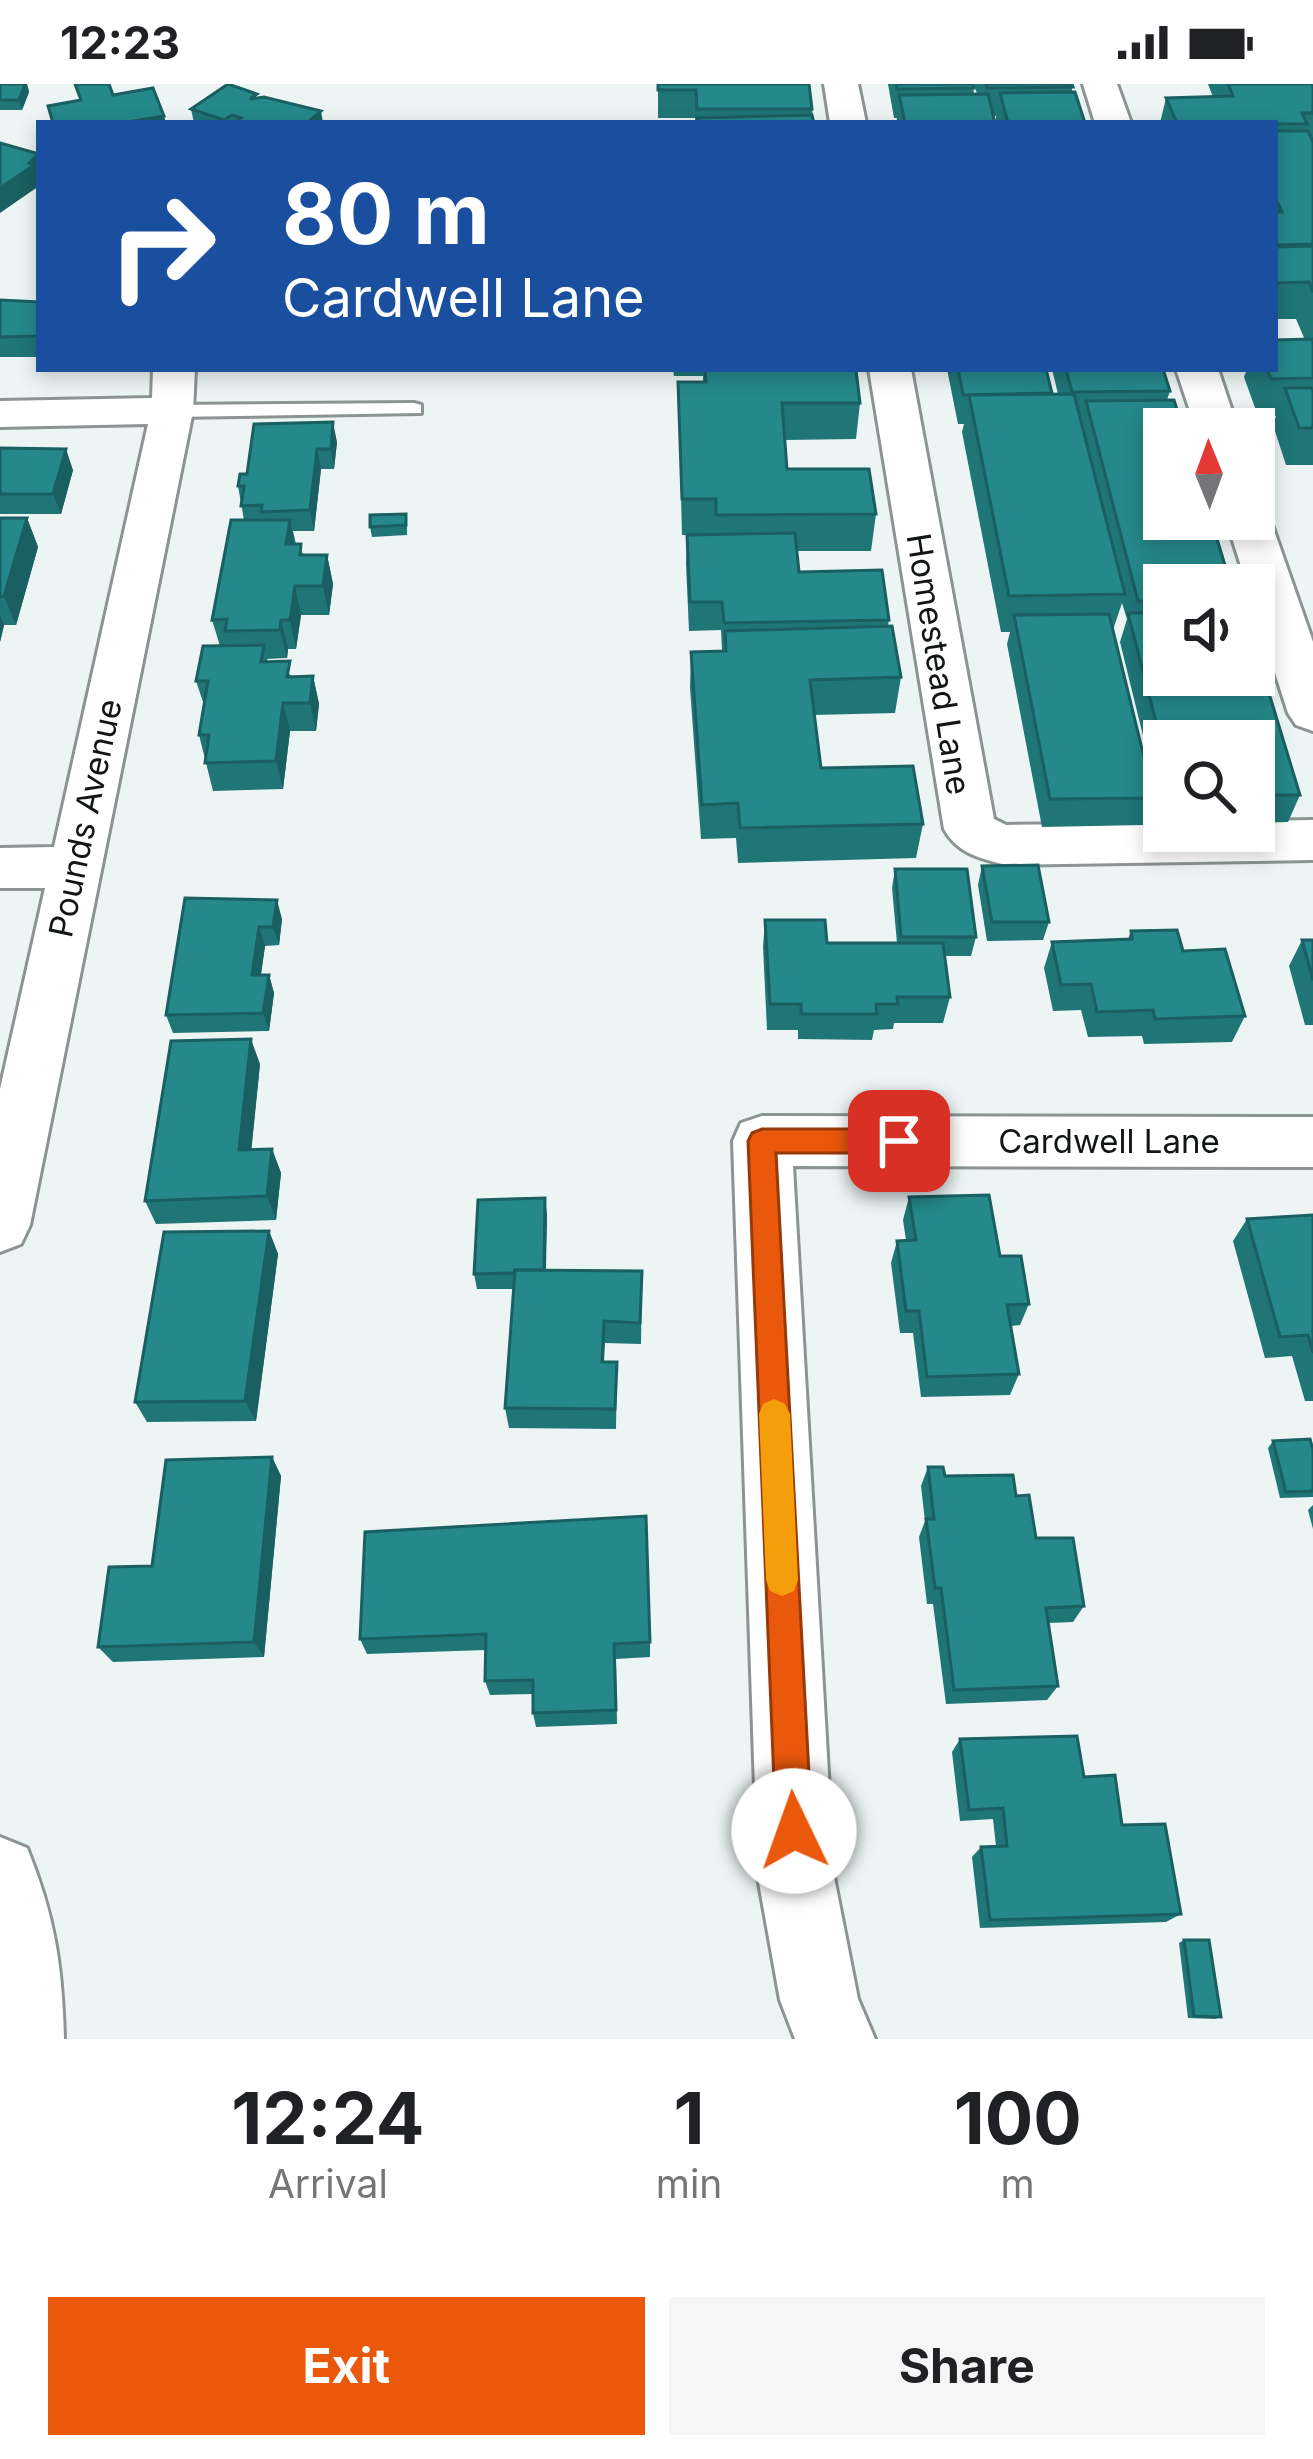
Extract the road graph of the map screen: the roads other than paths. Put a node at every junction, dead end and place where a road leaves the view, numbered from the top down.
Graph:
1 (841, 84) edge
2 (1100, 84) edge
3 (847, 120) edge
4 (1112, 120) edge
5 (891, 372) edge
6 (1198, 372) edge
7 (173, 390) edge
8 (1210, 408) edge
9 (414, 409) dead end
10 (0, 414) edge
11 (1260, 540) edge
12 (1295, 601) edge
13 (1313, 713) edge
14 (1313, 840) edge
15 (74, 867) junction
16 (0, 868) edge
17 (1313, 1142) edge
18 (0, 1225) edge
19 (0, 1875) edge
20 (24, 2039) edge
21 (835, 2039) edge

1 - 3 street
2 - 4 street
5 - 14 street, Homestead Lane
6 - 8 street
7 - 9 lane
7 - 10 street
7 - 15 street, Pounds Avenue
11 - 12 street
12 - 13 street
15 - 16 street
15 - 18 street, Pounds Avenue
17 - 21 street, Cardwell Lane
19 - 20 street

